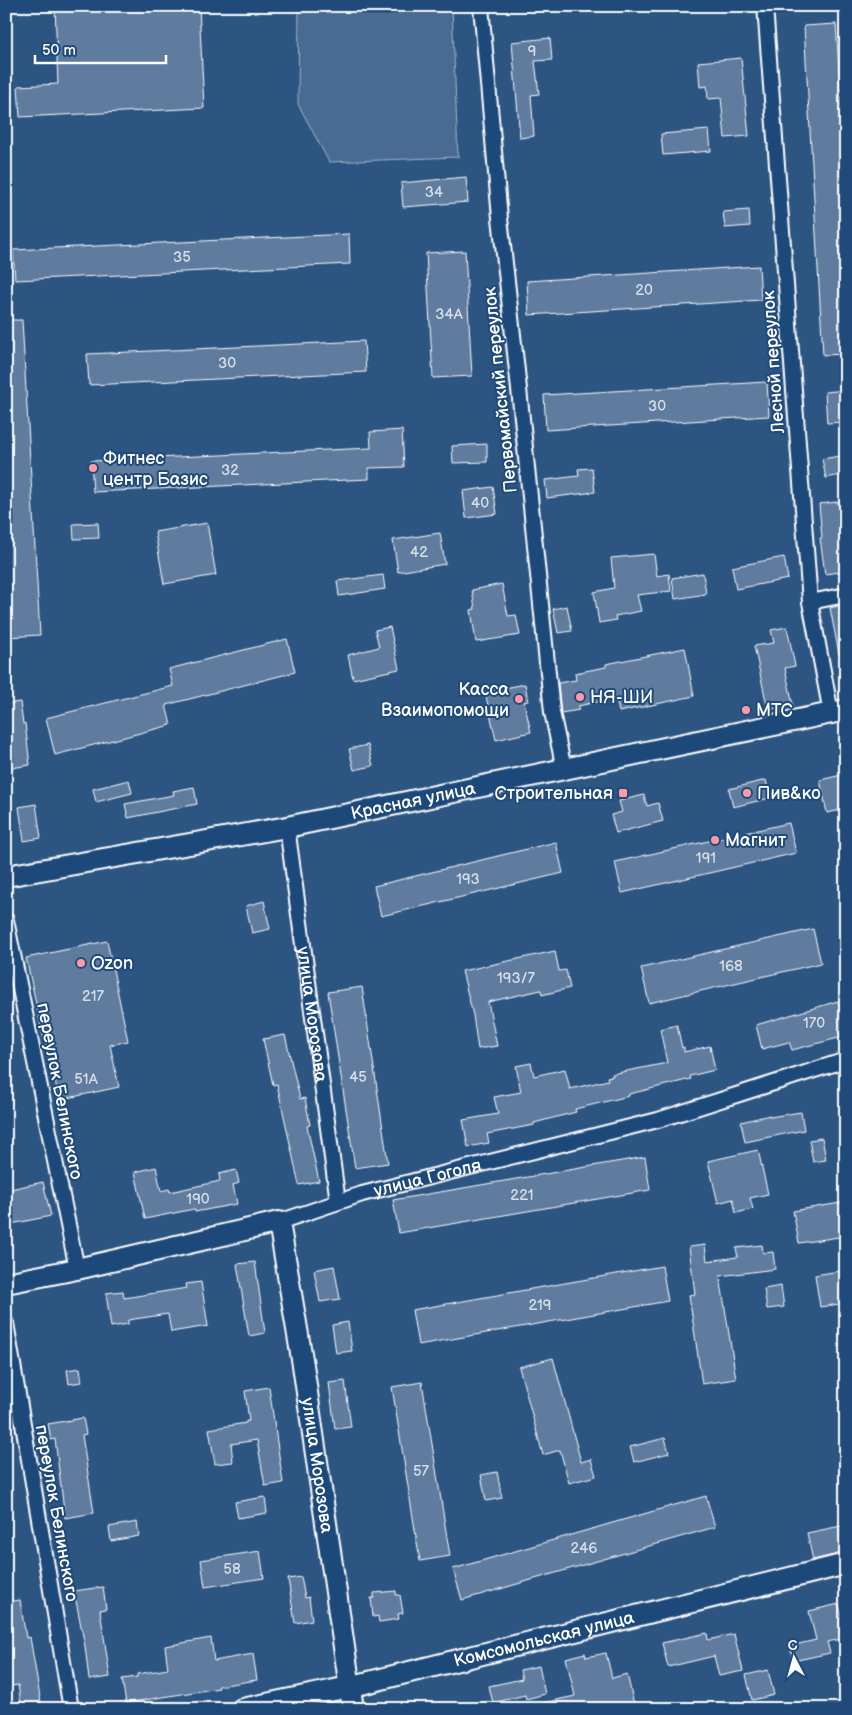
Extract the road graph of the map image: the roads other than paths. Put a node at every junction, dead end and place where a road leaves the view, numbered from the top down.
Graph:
1 (481, 6) edge
2 (765, 6) edge
3 (846, 595) edge
4 (810, 602) junction
5 (838, 712) edge
6 (564, 769) junction
7 (287, 827) junction
8 (6, 876) edge
9 (6, 920) edge
10 (846, 1060) edge
11 (338, 1202) junction
12 (279, 1222) junction
13 (77, 1269) junction
14 (6, 1284) edge
15 (6, 1323) edge
16 (846, 1564) edge
17 (349, 1687) junction
18 (71, 1709) edge
19 (242, 1709) edge
20 (353, 1709) edge

1 - 6 street, Первомайский переулок
2 - 4 street, Лесной переулок
3 - 4 street
4 - 5 street, Лесной переулок
5 - 6 street, Красная улица
6 - 7 street, Красная улица
7 - 8 street, Красная улица
7 - 11 street, улица Морозова
9 - 13 street, переулок Белинского
10 - 11 street, улица Гоголя
11 - 12 street, улица Гоголя
12 - 13 street, улица Гоголя
12 - 17 street, улица Морозова
13 - 14 street, улица Гоголя
15 - 18 street, переулок Белинского
16 - 17 street, Комсомольская улица
17 - 19 street, Комсомольская улица
17 - 20 street, улица Морозова

